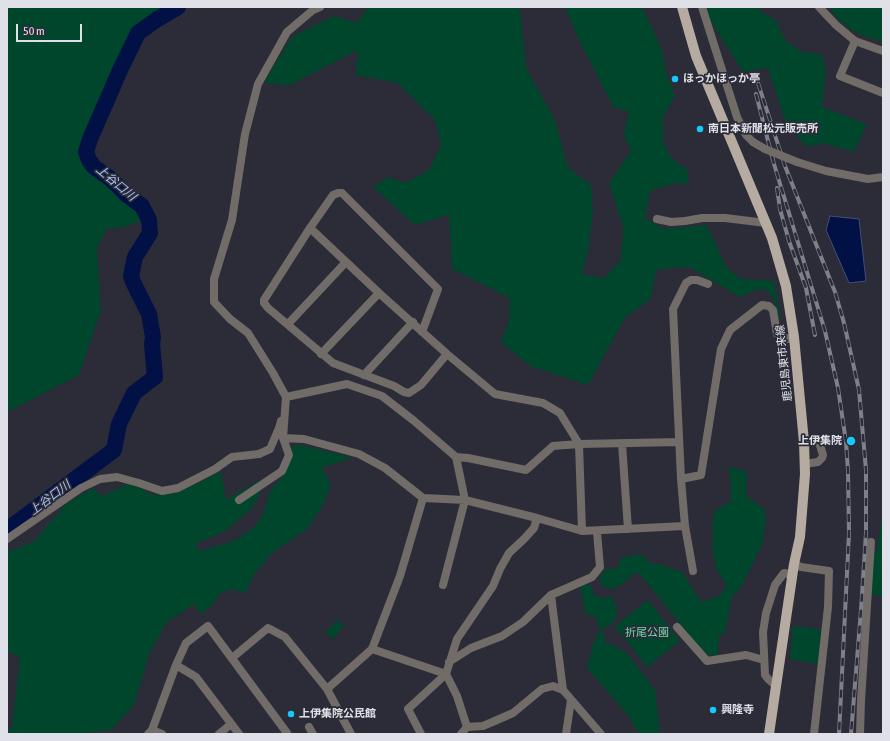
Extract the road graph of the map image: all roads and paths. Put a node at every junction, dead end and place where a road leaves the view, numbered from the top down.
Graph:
1 (320, 7) edge
2 (682, 7) edge
3 (702, 7) edge
4 (819, 7) edge
5 (856, 41) junction
6 (883, 51) edge
7 (883, 93) edge
8 (883, 177) edge
9 (657, 219) dead end
10 (766, 223) junction
11 (310, 228) junction
12 (346, 262) junction
13 (708, 284) dead end
14 (379, 293) junction
15 (413, 322) junction
16 (288, 324) junction
17 (422, 332) junction
18 (794, 337) junction
19 (321, 354) junction
20 (447, 354) junction
21 (364, 375) junction
22 (286, 396) junction
23 (283, 438) junction
24 (679, 442) junction
25 (804, 442) junction
26 (578, 444) junction
27 (622, 444) junction
28 (456, 457) junction
29 (804, 464) junction
30 (681, 478) junction
31 (423, 498) junction
32 (239, 500) dead end
33 (465, 500) junction
34 (537, 518) junction
35 (685, 526) junction
36 (628, 530) junction
37 (582, 532) junction
38 (598, 532) junction
39 (7, 539) edge
40 (871, 542) dead end
41 (794, 564) junction
42 (693, 572) dead end
43 (793, 575) junction
44 (443, 585) dead end
45 (551, 595) junction
46 (677, 627) dead end
47 (372, 649) junction
48 (232, 658) junction
49 (764, 660) junction
50 (449, 662) junction
51 (176, 665) junction
52 (446, 674) junction
53 (776, 685) junction
54 (327, 690) junction
55 (563, 690) junction
56 (571, 700) junction
57 (231, 724) junction
58 (467, 727) junction
59 (150, 732) edge
60 (162, 734) edge
61 (218, 734) edge
62 (239, 734) edge
63 (286, 734) edge
64 (351, 734) edge
65 (421, 734) edge
66 (461, 734) edge
67 (566, 734) edge
68 (601, 734) edge
69 (769, 734) edge
70 (814, 734) edge
71 (860, 734) edge

1 - 22 street
2 - 10 main road, 鹿児島東市来線
3 - 8 street, bridge
4 - 5 street
5 - 6 street
5 - 7 street
9 - 10 street
10 - 18 main road, 鹿児島東市来線
11 - 12 street
11 - 16 street
11 - 17 street
12 - 14 street
12 - 16 street
13 - 24 street
14 - 15 street
14 - 19 street
15 - 17 street
15 - 21 street
16 - 19 street
17 - 20 street
18 - 25 main road, 鹿児島東市来線
18 - 30 street
19 - 21 street
20 - 21 street
20 - 26 street
22 - 23 street
22 - 28 street
22 - 39 street
23 - 31 street
23 - 32 street
24 - 27 street
24 - 30 street
25 - 29 main road, 鹿児島東市来線
25 - 29 street
26 - 27 street
26 - 28 street
26 - 37 street
27 - 36 street
28 - 33 street
29 - 41 main road, 鹿児島東市来線
30 - 35 street
31 - 33 street
31 - 47 street
33 - 34 street
33 - 44 street
34 - 37 street
34 - 50 street
35 - 36 street
35 - 42 street
36 - 38 street
37 - 38 street
38 - 45 street
40 - 71 street
41 - 43 main road, 鹿児島東市来線
41 - 70 street
43 - 49 street
43 - 53 main road, 鹿児島東市来線
45 - 50 street
45 - 55 street
46 - 49 street
47 - 52 street
47 - 54 street
48 - 51 street
48 - 54 street
48 - 63 street
49 - 53 street
50 - 52 street
51 - 57 street
51 - 59 street
52 - 58 street
52 - 65 street
53 - 69 main road, 鹿児島東市来線
54 - 64 street
55 - 56 street
55 - 58 street
56 - 67 street
56 - 68 street
57 - 61 street
57 - 62 street
58 - 66 street
59 - 60 street

